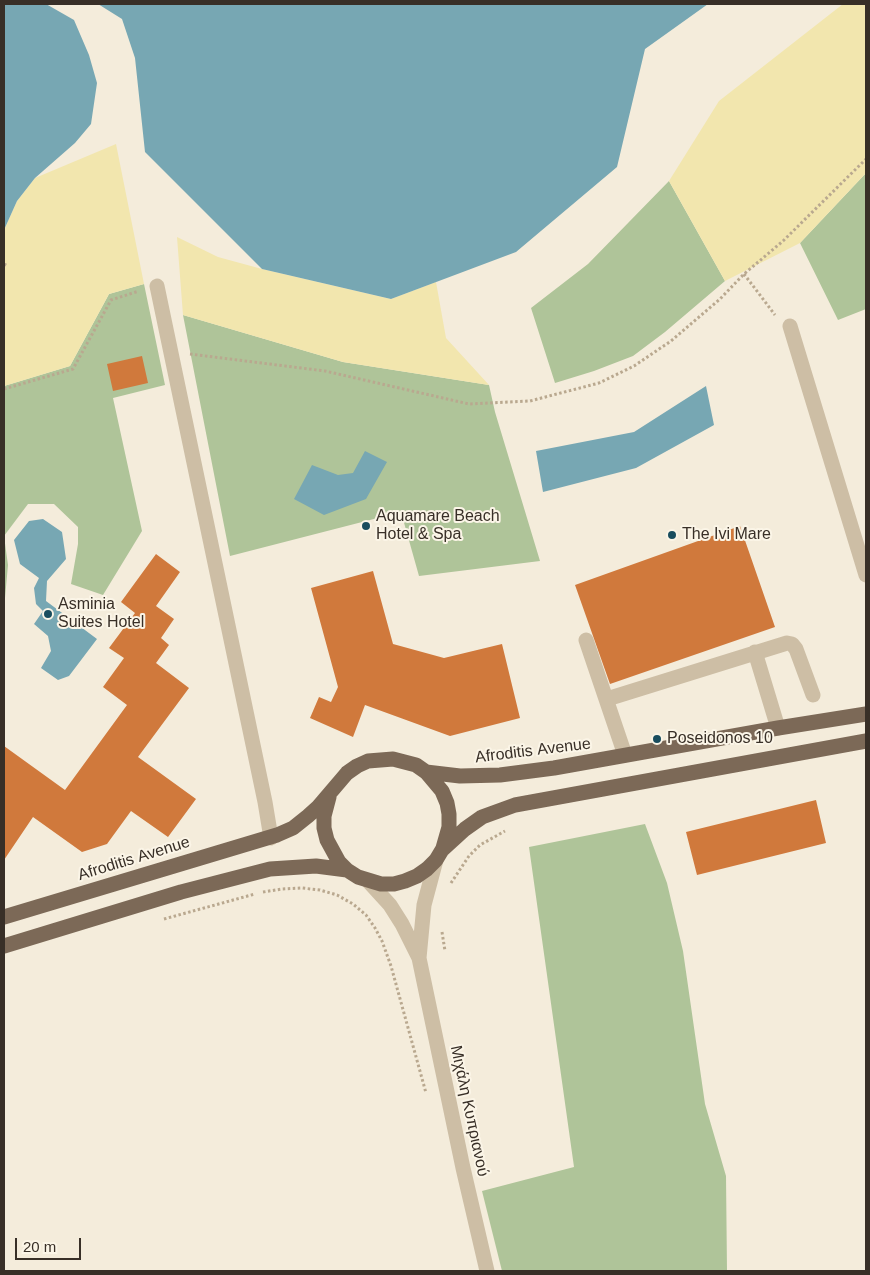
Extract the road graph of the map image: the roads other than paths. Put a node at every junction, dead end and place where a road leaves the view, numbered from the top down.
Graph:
1 (156, 286) road end
2 (790, 326) road end
3 (866, 575) edge
4 (586, 640) dead end
5 (755, 652) junction
6 (813, 695) dead end
7 (607, 699) junction
8 (866, 714) edge
9 (778, 728) junction
10 (866, 741) edge
11 (625, 755) junction
12 (426, 772) junction
13 (331, 792) junction
14 (271, 838) junction
15 (439, 855) junction
16 (348, 870) junction
17 (369, 882) junction
18 (4, 917) edge
19 (4, 946) edge
20 (420, 958) junction
21 (487, 1271) edge

1 - 14 street
2 - 3 street
4 - 7 street
5 - 6 street
5 - 7 street
5 - 9 street
7 - 11 street
8 - 9 main road, Afroditis Avenue
9 - 11 main road, Afroditis Avenue
10 - 15 main road
11 - 12 main road, Afroditis Avenue
12 - 13 main road, Afroditis Avenue
12 - 15 main road
13 - 14 main road, Afroditis Avenue
13 - 16 main road
14 - 18 main road, Afroditis Avenue
15 - 17 main road
15 - 20 street, Μιχάλη Κυπριανού
16 - 17 main road
16 - 19 main road
17 - 20 street, Μιχάλη Κυπριανού
20 - 21 street, Μιχάλη Κυπριανού

